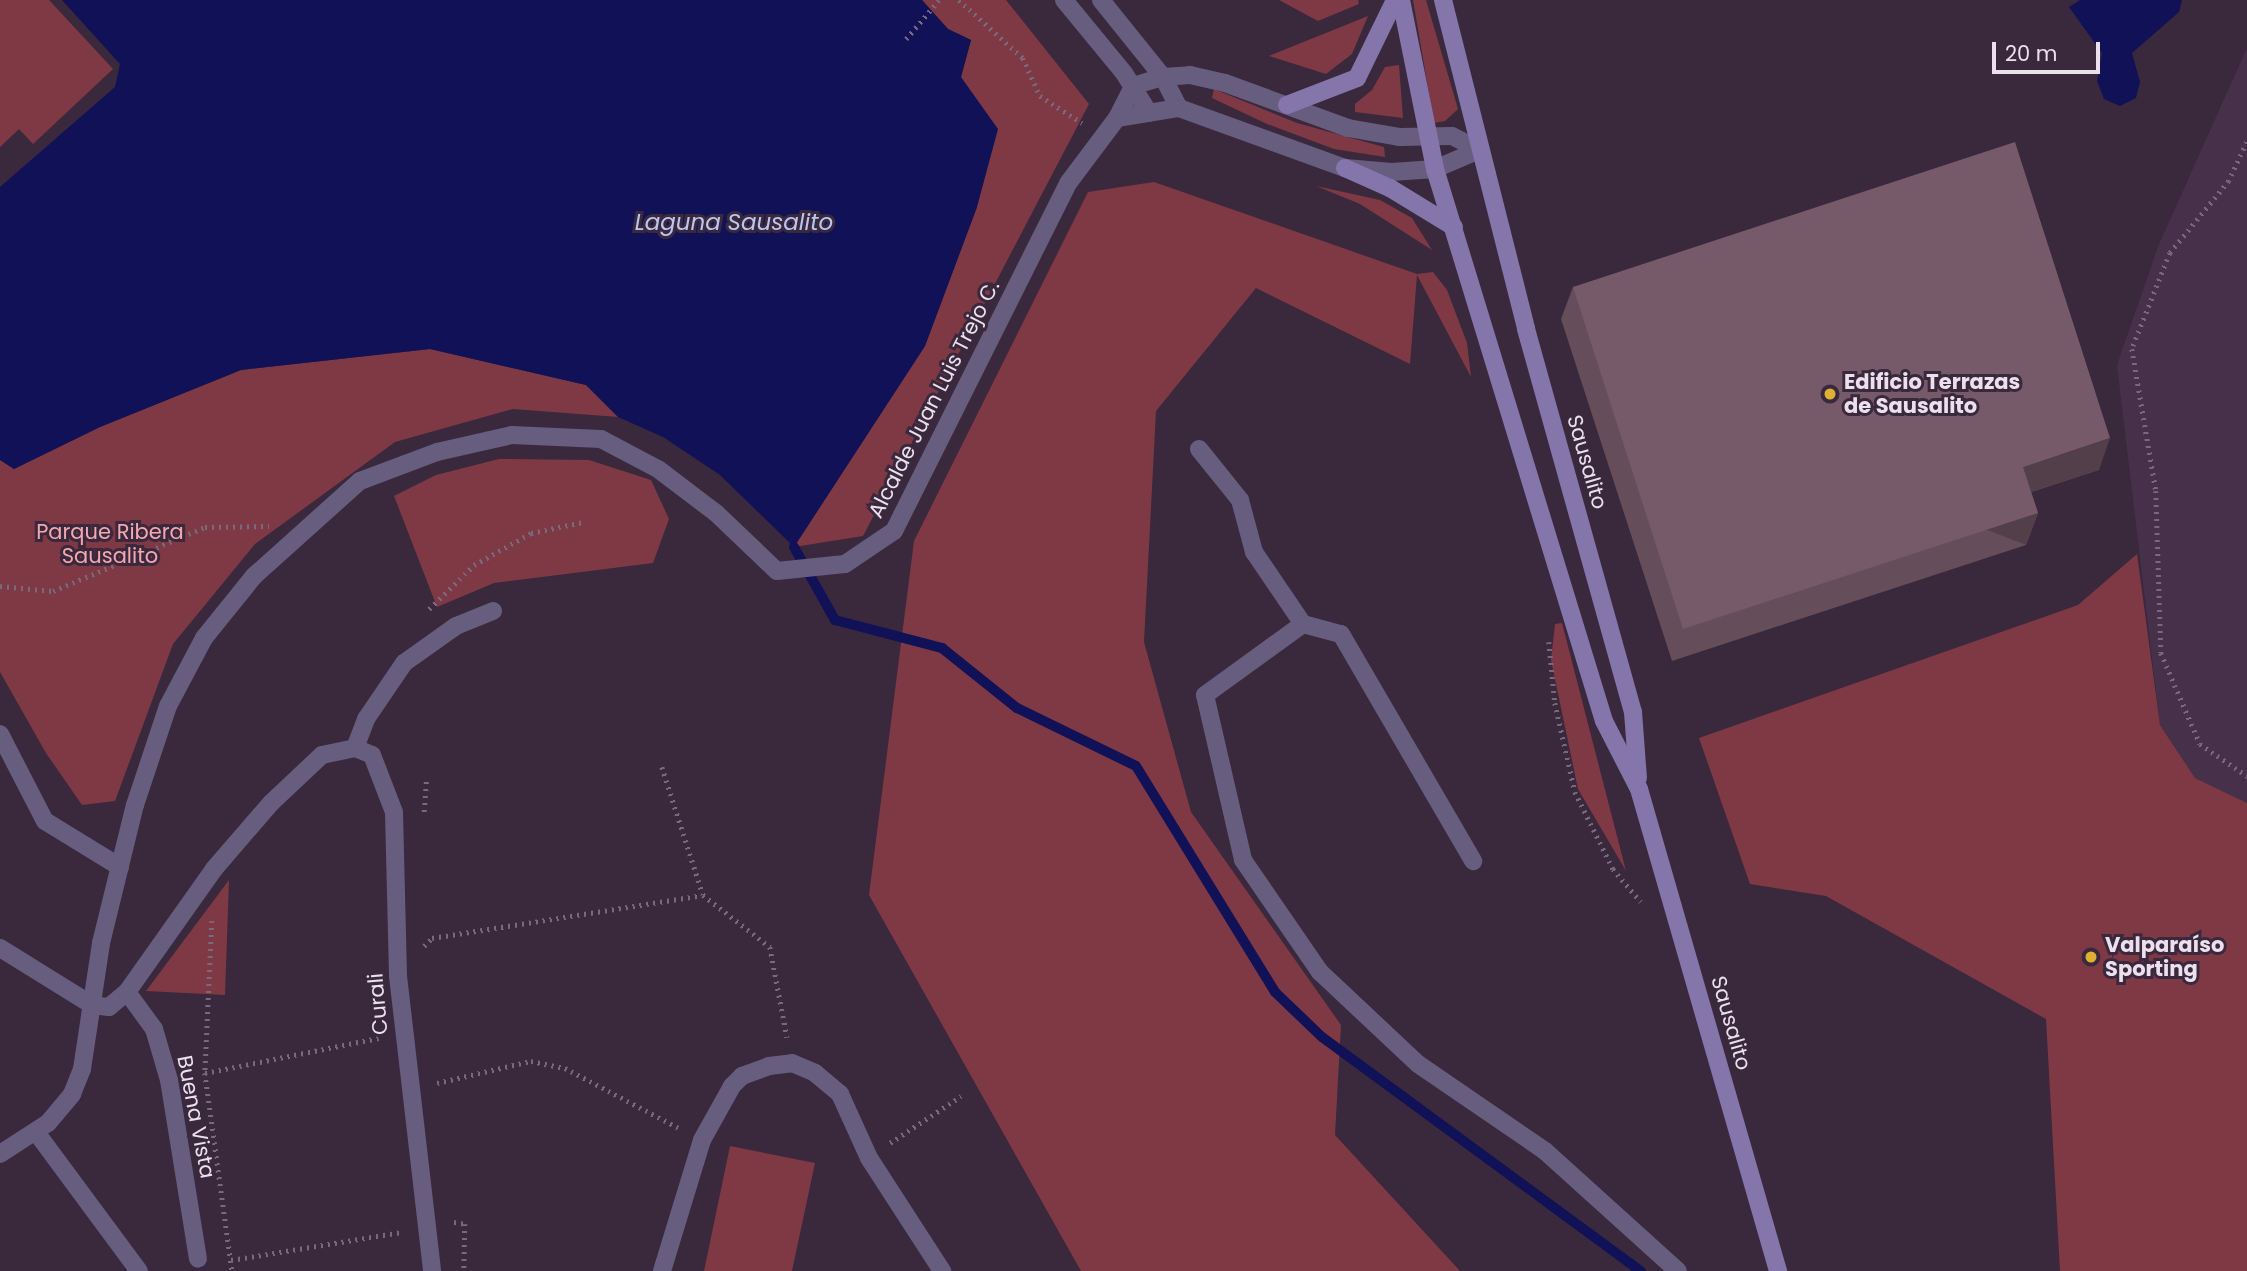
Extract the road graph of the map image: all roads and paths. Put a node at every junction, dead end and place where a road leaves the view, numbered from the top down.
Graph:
1 (939, 0) edge
2 (959, 0) edge
3 (1064, 0) edge
4 (1101, 0) edge
5 (1395, 0) edge
6 (1401, 0) edge
7 (1443, 0) edge
8 (906, 39) dead end
9 (1163, 77) junction
10 (1133, 86) junction
11 (1287, 105) junction
12 (1179, 108) junction
13 (1149, 113) junction
14 (1117, 118) junction
15 (1101, 135) junction
16 (1430, 137) junction
17 (2247, 142) edge
18 (1479, 150) junction
19 (1345, 167) junction
20 (1435, 169) junction
21 (1454, 228) junction
22 (1199, 449) dead end
23 (583, 522) dead end
24 (308, 525) junction
25 (0, 586) edge
26 (494, 611) dead end
27 (419, 618) dead end
28 (1303, 624) junction
29 (1549, 632) dead end
30 (0, 734) edge
31 (355, 748) junction
32 (662, 767) dead end
33 (2247, 776) edge
34 (1639, 789) junction
35 (1473, 861) dead end
36 (120, 867) junction
37 (214, 869) junction
38 (703, 895) junction
39 (1646, 907) dead end
40 (0, 948) edge
41 (398, 976) junction
42 (127, 992) junction
43 (92, 1004) junction
44 (403, 1034) junction
45 (792, 1063) junction
46 (205, 1073) junction
47 (961, 1096) dead end
48 (412, 1113) junction
49 (36, 1132) junction
50 (702, 1140) junction
51 (0, 1154) edge
52 (869, 1158) junction
53 (427, 1228) junction
54 (198, 1259) dead end
55 (230, 1261) junction
56 (139, 1271) edge
57 (232, 1271) edge
58 (432, 1271) edge
59 (662, 1271) edge
60 (942, 1271) edge
61 (1678, 1271) edge
62 (1778, 1271) edge

1 - 8 path
2 - 15 path
3 - 10 street
4 - 9 street
5 - 11 main road
6 - 16 main road, Sausalito
7 - 18 main road, Sausalito
9 - 10 street
9 - 11 street
9 - 12 street
10 - 13 street
10 - 14 street
11 - 16 street
12 - 13 street
12 - 19 street
13 - 14 street
14 - 15 street, Alcalde Juan Luis Trejo C.
15 - 24 street, Alcalde Juan Luis Trejo C.
16 - 18 street
16 - 20 main road, Sausalito
17 - 33 path
18 - 20 street
18 - 34 main road, Sausalito
19 - 20 street
19 - 21 main road
20 - 21 main road, Sausalito
21 - 34 main road, Sausalito
22 - 28 street
23 - 27 path
24 - 25 path
24 - 36 street, Alcalde Juan Luis Trejo C.
26 - 31 street
28 - 35 street
28 - 61 street
29 - 39 path
30 - 36 street
31 - 37 street
31 - 41 street, Curali
32 - 38 path
34 - 62 main road, Sausalito
36 - 43 street, Alcalde Juan Luis Trejo C.
37 - 42 street
37 - 46 path
38 - 41 path
38 - 45 path
40 - 43 street
41 - 44 street, Curali
42 - 43 street
42 - 54 street, Buena Vista
43 - 49 street, Alcalde Juan Luis Trejo C.
44 - 46 path
44 - 48 street, Curali
45 - 50 street
45 - 52 street
46 - 55 path
47 - 52 path
48 - 50 path
48 - 53 street, Curali
49 - 51 street, Alcalde Juan Luis Trejo C.
49 - 56 street
50 - 59 street
52 - 60 street
53 - 55 path
53 - 58 street, Curali
55 - 57 path

